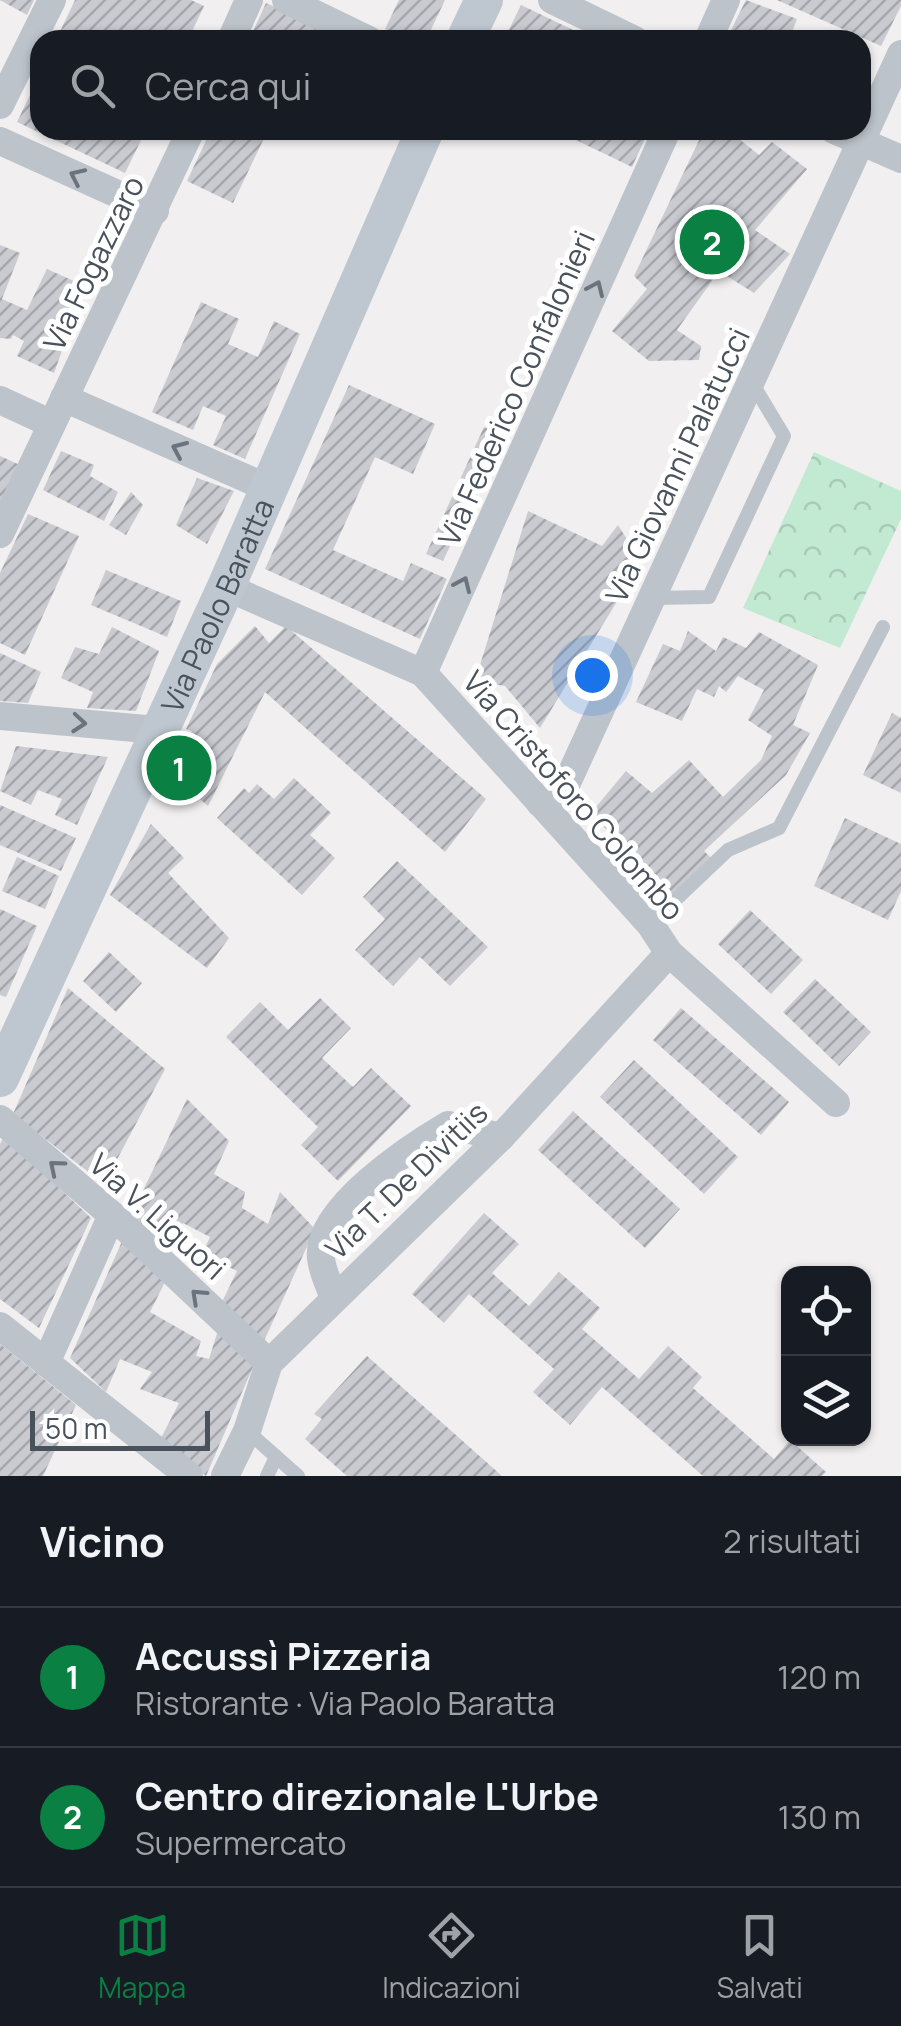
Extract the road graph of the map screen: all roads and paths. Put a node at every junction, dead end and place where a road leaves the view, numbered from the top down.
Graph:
1 (52, 0) edge
2 (286, 0) edge
3 (484, 0) edge
4 (552, 0) edge
5 (726, 0) edge
6 (237, 4) edge
7 (37, 30) edge
8 (233, 30) edge
9 (348, 30) edge
10 (470, 30) edge
11 (614, 30) edge
12 (712, 30) edge
13 (30, 44) edge
14 (901, 54) edge
15 (0, 105) edge
16 (871, 120) edge
17 (186, 140) edge
18 (421, 140) edge
19 (663, 140) edge
20 (856, 140) edge
21 (0, 141) edge
22 (861, 142) junction
23 (901, 160) edge
24 (154, 211) junction
25 (752, 380) junction
26 (0, 400) edge
27 (71, 401) junction
28 (52, 424) junction
29 (268, 488) junction
30 (0, 534) edge
31 (226, 587) junction
32 (652, 598) junction
33 (882, 627) dead end
34 (423, 673) junction
35 (0, 716) edge
36 (157, 730) junction
37 (540, 804) junction
38 (650, 924) junction
39 (669, 953) junction
40 (0, 1078) edge
41 (836, 1103) dead end
42 (0, 1120) edge
43 (501, 1136) junction
44 (112, 1215) junction
45 (333, 1296) junction
46 (0, 1326) edge
47 (46, 1363) junction
48 (268, 1363) junction
49 (247, 1431) junction
50 (276, 1457) junction
51 (189, 1476) edge
52 (224, 1476) edge
53 (267, 1476) edge
54 (298, 1476) edge

1 - 7 street
2 - 9 street
3 - 10 main road
4 - 11 street
5 - 12 street
6 - 8 street
13 - 15 street
14 - 16 street, Via Giovanni Palatucci
17 - 24 street, Via Fogazzaro
18 - 29 main road, Via Paolo Baratta
34 -> 19 street, Via Federico Confalonieri
20 - 22 street
24 -> 21 street
22 - 23 street
22 - 25 street, Via Giovanni Palatucci
24 - 27 street, Via Fogazzaro
25 - 32 street, Via Giovanni Palatucci
25 - 32 lane
26 - 28 street
27 - 28 street, Via Fogazzaro
29 -> 27 street
28 - 30 street, Via Fogazzaro
29 - 31 main road, Via Paolo Baratta
31 - 34 street, Via Cristoforo Colombo
31 - 36 main road, Via Paolo Baratta
32 - 37 street, Via Giovanni Palatucci
33 - 38 lane
34 - 37 street, Via Cristoforo Colombo
35 -> 36 street
36 - 40 main road, Via Paolo Baratta
37 - 38 street, Via Cristoforo Colombo
38 - 39 street, Via Cristoforo Colombo
39 - 41 street, Via Cristoforo Colombo
39 - 43 street, Via T. De Divitiis
44 -> 42 street, Via V. Liguori
43 - 45 street, Via T. De Divitiis
43 - 45 street
44 - 47 street
48 -> 44 street, Via V. Liguori
45 - 48 street, Via T. De Divitiis
46 - 47 street
47 - 51 street
48 - 49 street, Via T. De Divitiis
49 - 50 lane
49 - 52 street, Via T. De Divitiis
50 - 53 lane
50 - 54 lane

